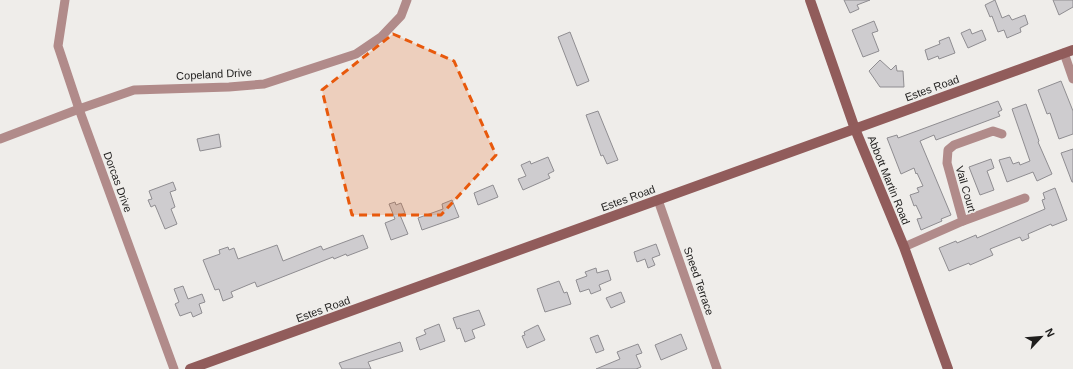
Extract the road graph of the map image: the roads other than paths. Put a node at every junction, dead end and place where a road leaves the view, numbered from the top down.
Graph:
1 (65, 0) edge
2 (407, 0) edge
3 (810, 0) edge
4 (1068, 52) edge
5 (1073, 78) edge
6 (78, 109) junction
7 (855, 129) junction
8 (1002, 134) dead end
9 (0, 139) edge
10 (1025, 198) dead end
11 (658, 200) junction
12 (963, 221) junction
13 (904, 247) junction
14 (174, 369) edge
15 (190, 369) edge
16 (717, 369) edge
17 (948, 369) edge

1 - 6 street, Dorcas Drive
2 - 6 street, Copeland Drive
3 - 7 main road, Abbott Martin Road
4 - 5 street
4 - 7 main road, Estes Road
6 - 9 street, Copeland Drive
6 - 14 street, Dorcas Drive
7 - 11 main road, Estes Road
7 - 13 main road, Abbott Martin Road
8 - 12 street, Vail Court
10 - 12 street
11 - 15 main road, Estes Road
11 - 16 street, Sneed Terrace
12 - 13 street
13 - 17 main road, Abbott Martin Road

